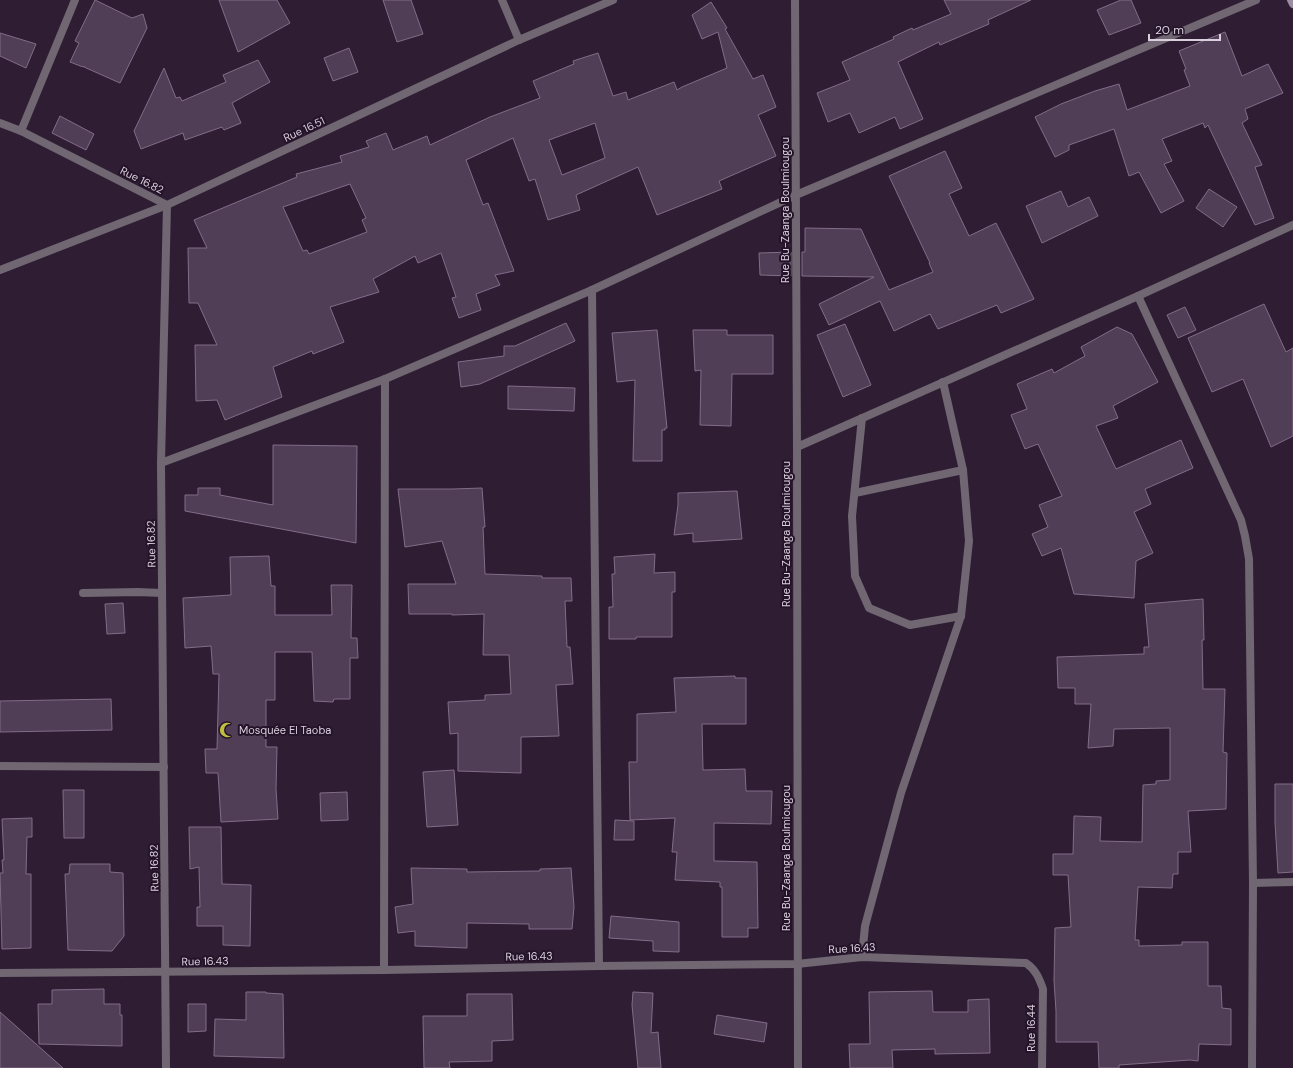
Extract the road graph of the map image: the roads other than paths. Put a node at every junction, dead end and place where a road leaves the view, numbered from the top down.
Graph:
1 (75, 0) edge
2 (502, 0) edge
3 (613, 0) edge
4 (795, 0) edge
5 (1256, 0) edge
6 (1291, 0) edge
7 (1293, 4) edge
8 (519, 40) junction
9 (0, 123) edge
10 (21, 131) junction
11 (796, 195) junction
12 (167, 205) junction
13 (1293, 225) edge
14 (0, 270) edge
15 (592, 290) junction
16 (1138, 296) junction
17 (385, 379) junction
18 (943, 382) junction
19 (862, 418) junction
20 (797, 447) junction
21 (161, 464) junction
22 (963, 470) junction
23 (855, 493) junction
24 (83, 593) dead end
25 (162, 593) junction
26 (961, 616) junction
27 (0, 766) edge
28 (164, 767) junction
29 (1293, 882) edge
30 (1253, 883) junction
31 (862, 957) junction
32 (797, 964) junction
33 (599, 966) junction
34 (384, 970) junction
35 (166, 972) junction
36 (0, 973) edge
37 (1042, 988) joint
38 (166, 1068) edge
39 (798, 1068) edge
40 (1042, 1068) edge
41 (1252, 1068) edge

1 - 10 street
2 - 8 street
3 - 8 street, Rue 16.51
4 - 11 street, Rue Bu-Zaanga Boulmiougou
5 - 11 street
6 - 7 street
8 - 12 street, Rue 16.51
9 - 10 street, Rue 16.82
10 - 12 street, Rue 16.82
11 - 15 street
11 - 20 street, Rue Bu-Zaanga Boulmiougou
12 - 14 street, Rue 16.51
12 - 21 street, Rue 16.82
13 - 16 street
15 - 17 street
15 - 33 street
16 - 18 street
16 - 30 street
17 - 21 street
17 - 34 street
18 - 19 street
18 - 22 street
19 - 20 street
19 - 23 street
20 - 32 street, Rue Bu-Zaanga Boulmiougou
21 - 25 street, Rue 16.82
22 - 23 street
22 - 26 street
23 - 26 street
24 - 25 street
25 - 28 street, Rue 16.82
26 - 31 street
27 - 28 street
28 - 35 street, Rue 16.82
29 - 30 street
30 - 41 street
31 - 32 street, Rue 16.43
31 - 37 street, Rue 16.43
32 - 33 street, Rue 16.43
32 - 39 street, Rue Bu-Zaanga Boulmiougou
33 - 34 street, Rue 16.43
34 - 35 street, Rue 16.43
35 - 36 street, Rue 16.43
35 - 38 street, Rue 16.82
37 - 40 street, Rue 16.44

